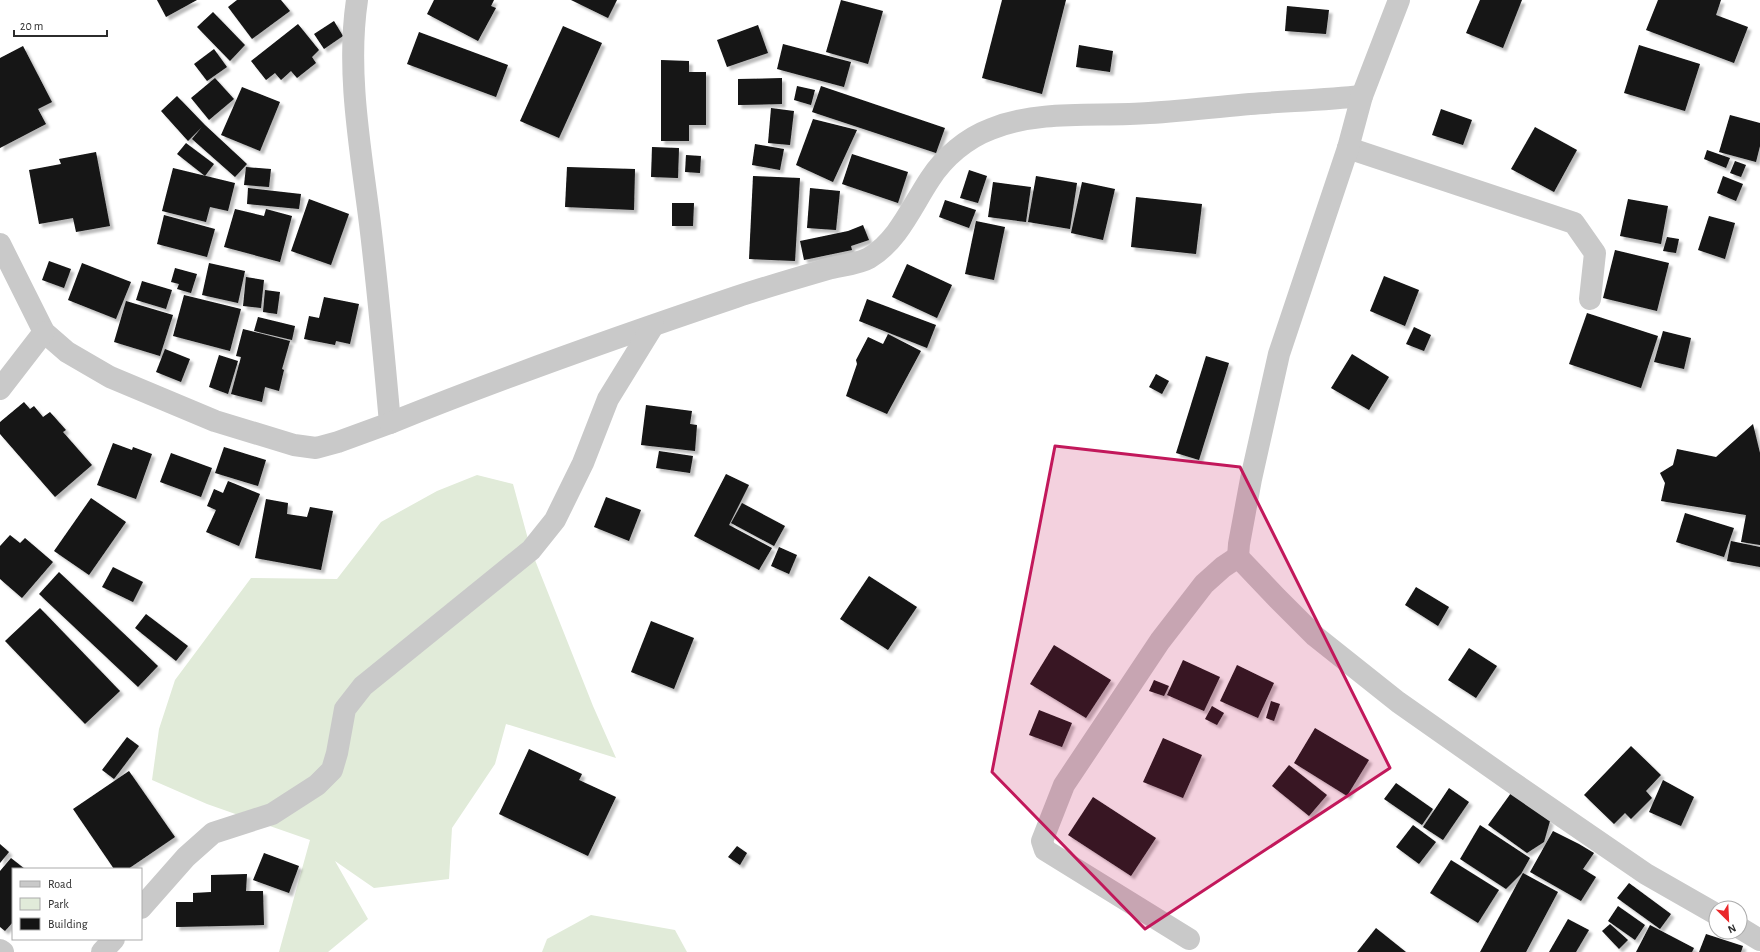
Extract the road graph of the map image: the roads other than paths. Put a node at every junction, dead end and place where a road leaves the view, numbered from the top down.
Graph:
1 (357, 0) edge
2 (1399, 0) edge
3 (1362, 96) junction
4 (1348, 148) junction
5 (0, 244) edge
6 (1590, 300) dead end
7 (653, 326) junction
8 (44, 332) junction
9 (0, 389) edge
10 (390, 423) junction
11 (1238, 557) junction
12 (142, 907) edge
13 (1708, 909) edge
14 (1748, 933) edge
15 (1189, 939) dead end
16 (113, 940) edge
17 (1760, 940) edge
18 (0, 950) edge
19 (3, 952) edge
20 (102, 952) edge

1 - 10 street
2 - 3 street
3 - 4 street
3 - 7 street
4 - 6 street
4 - 11 street
5 - 8 street
7 - 10 street
7 - 12 street
8 - 9 street
8 - 10 street
11 - 13 street
11 - 15 street
14 - 17 street
16 - 20 street
18 - 19 street

